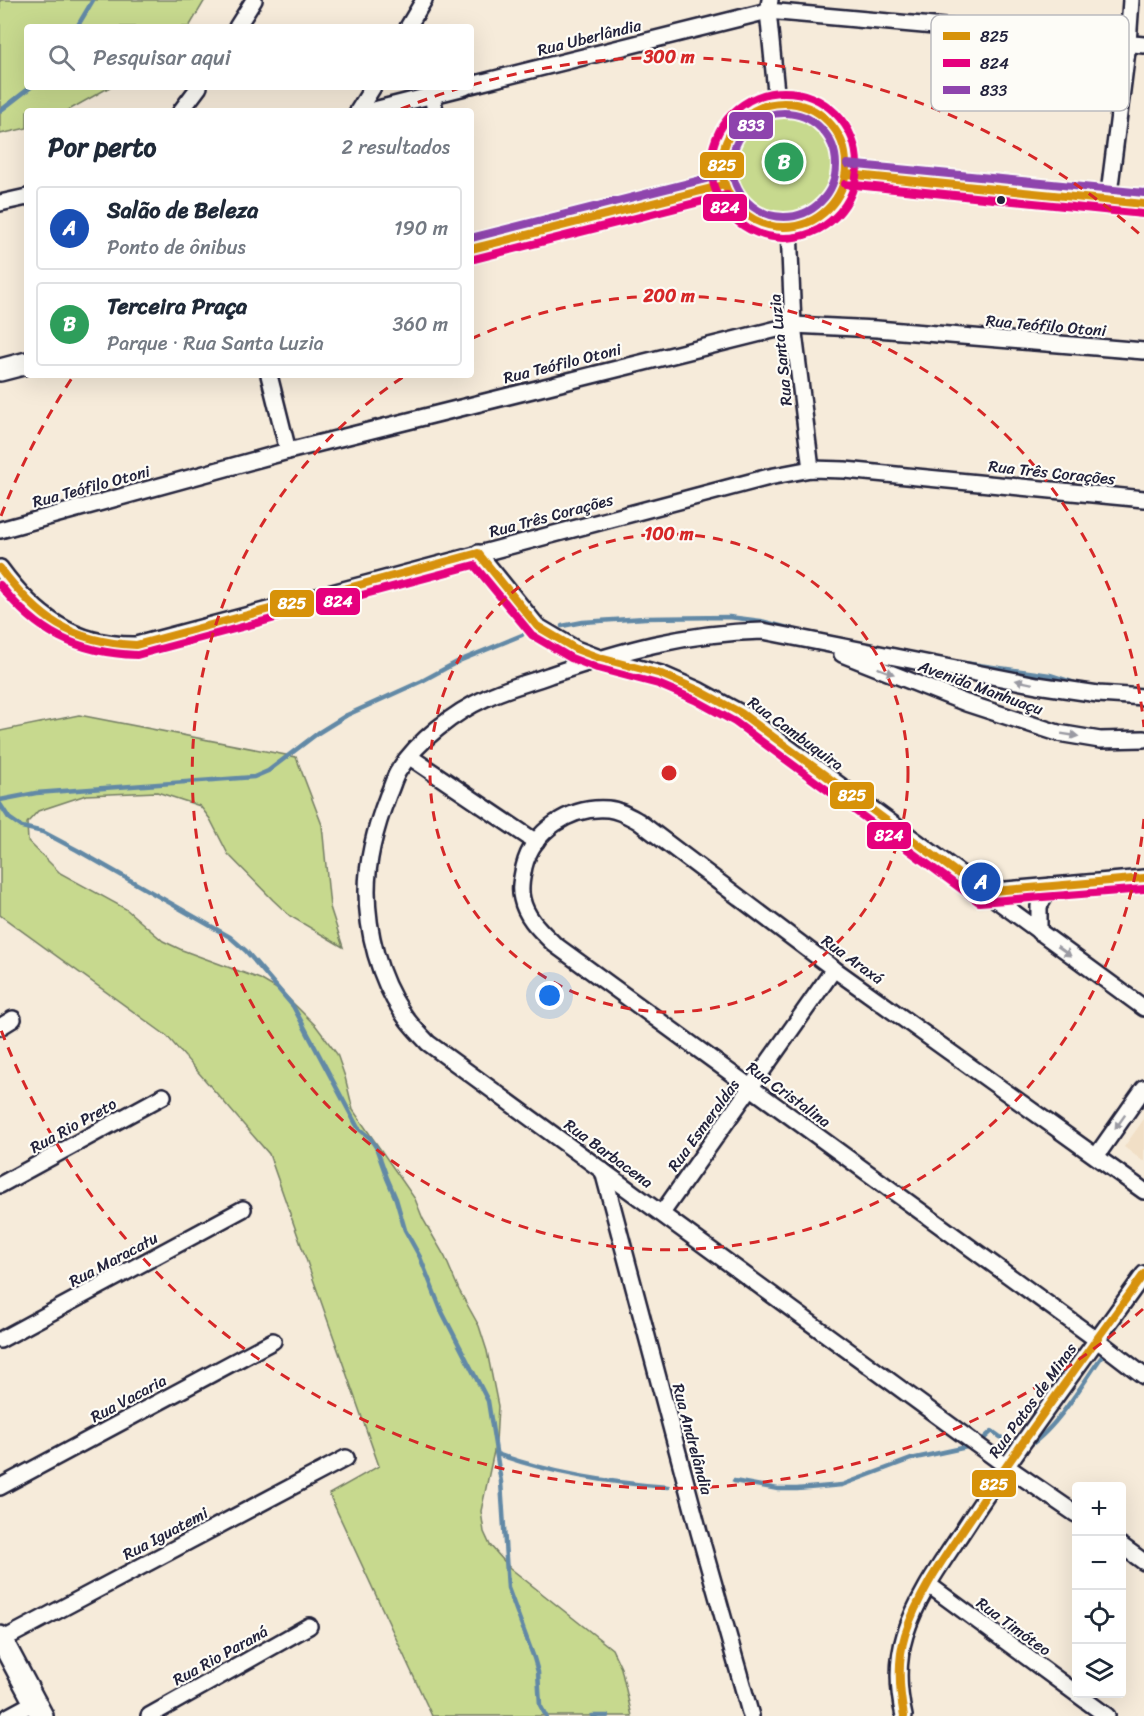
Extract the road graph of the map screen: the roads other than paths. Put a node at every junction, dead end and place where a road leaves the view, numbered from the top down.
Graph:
1 (254, 0) edge
2 (424, 0) edge
3 (1131, 0) edge
4 (769, 5) edge
5 (931, 22) edge
6 (239, 24) edge
7 (410, 24) edge
8 (1129, 29) edge
9 (1129, 43) edge
10 (1144, 45) edge
11 (474, 85) edge
12 (197, 90) edge
13 (371, 90) edge
14 (453, 90) edge
15 (432, 95) junction
16 (777, 102) junction
17 (183, 108) edge
18 (360, 108) edge
19 (382, 108) edge
20 (434, 108) edge
21 (1119, 111) edge
22 (846, 174) junction
23 (724, 185) junction
24 (24, 198) edge
25 (1107, 201) junction
26 (0, 203) edge
27 (1144, 204) edge
28 (789, 228) junction
29 (474, 248) edge
30 (793, 325) junction
31 (1144, 351) edge
32 (24, 364) edge
33 (0, 370) edge
34 (270, 378) edge
35 (288, 451) junction
36 (811, 469) junction
37 (1144, 499) edge
38 (0, 530) edge
39 (478, 553) junction
40 (0, 568) edge
41 (812, 642) junction
42 (600, 658) junction
43 (1144, 697) edge
44 (1144, 739) edge
45 (410, 757) junction
46 (536, 842) junction
47 (1144, 878) edge
48 (1051, 886) junction
49 (983, 892) junction
50 (1039, 932) junction
51 (834, 969) junction
52 (1144, 1008) edge
53 (1144, 1088) edge
54 (751, 1089) junction
55 (163, 1096) dead end
56 (1097, 1155) junction
57 (603, 1171) junction
58 (0, 1185) edge
59 (1144, 1191) edge
60 (243, 1209) dead end
61 (662, 1213) junction
62 (1144, 1274) edge
63 (0, 1340) edge
64 (1097, 1340) junction
65 (273, 1341) dead end
66 (1144, 1376) edge
67 (346, 1458) dead end
68 (1006, 1466) junction
69 (0, 1487) edge
70 (1072, 1511) edge
71 (1126, 1549) edge
72 (1144, 1562) edge
73 (929, 1585) junction
74 (309, 1626) dead end
75 (1, 1638) edge
76 (38, 1709) edge
77 (9, 1716) edge
78 (148, 1716) edge
79 (751, 1716) edge
80 (904, 1716) edge
81 (1107, 1716) edge

1 - 6 street
2 - 7 street
3 - 8 street
4 - 5 street, Rua Uberlândia
4 - 11 street, Rua Uberlândia
4 - 16 street
9 - 10 street, Rua Uberlândia
12 - 17 street
13 - 18 street
14 - 15 street
15 - 19 street
15 - 20 street
16 - 22 street
16 - 23 street
21 - 25 street
22 - 25 street
22 - 28 street
23 - 28 street
23 - 29 street
24 - 26 street
25 - 27 street
28 - 30 street, Rua Santa Luzia
30 - 31 street, Rua Teófilo Otoni
30 - 35 street, Rua Teófilo Otoni
30 - 36 street, Rua Santa Luzia
32 - 33 street
34 - 35 street
35 - 38 street, Rua Teófilo Otoni
36 - 37 street, Rua Três Corações
36 - 39 street, Rua Três Corações
39 - 40 street, Rua Três Corações
39 - 42 street
41 - 42 street, Avenida Manhuaçu
43 -> 41 street, Avenida Manhuaçu
41 -> 44 street, Avenida Manhuaçu
42 - 45 street
42 - 49 street, Rua Cambuquira
45 - 46 street
45 - 57 street, Rua Barbacena
46 - 51 street, Rua Araxá
46 - 54 street, Rua Cristalina
47 - 48 street
48 - 49 street
48 - 50 street
49 - 50 street, Rua Cambuquira
50 -> 52 street, Rua Cambuquira
51 - 54 street, Rua Esmeraldas
51 - 56 street, Rua Araxá
53 -> 56 street
54 - 61 street, Rua Esmeraldas
54 - 64 street, Rua Cristalina
55 - 58 street, Rua Rio Preto
56 - 59 street, Rua Araxá
57 - 61 street, Rua Barbacena
57 - 79 street, Rua Andrelândia
60 - 63 street, Rua Maracatu
61 - 68 street, Rua Barbacena
62 - 64 street, Rua Patos de Minas
64 - 66 street, Rua Cristalina
64 - 68 street, Rua Patos de Minas
65 - 69 street, Rua Vacaria
67 - 75 street, Rua Iguatemi
68 - 70 street, Rua Barbacena
68 - 73 street, Rua Patos de Minas
71 - 72 street
73 - 80 street, Rua Patos de Minas
73 - 81 street, Rua Timóteo
74 - 78 street, Rua Rio Paraná
75 - 76 street
76 - 77 street

